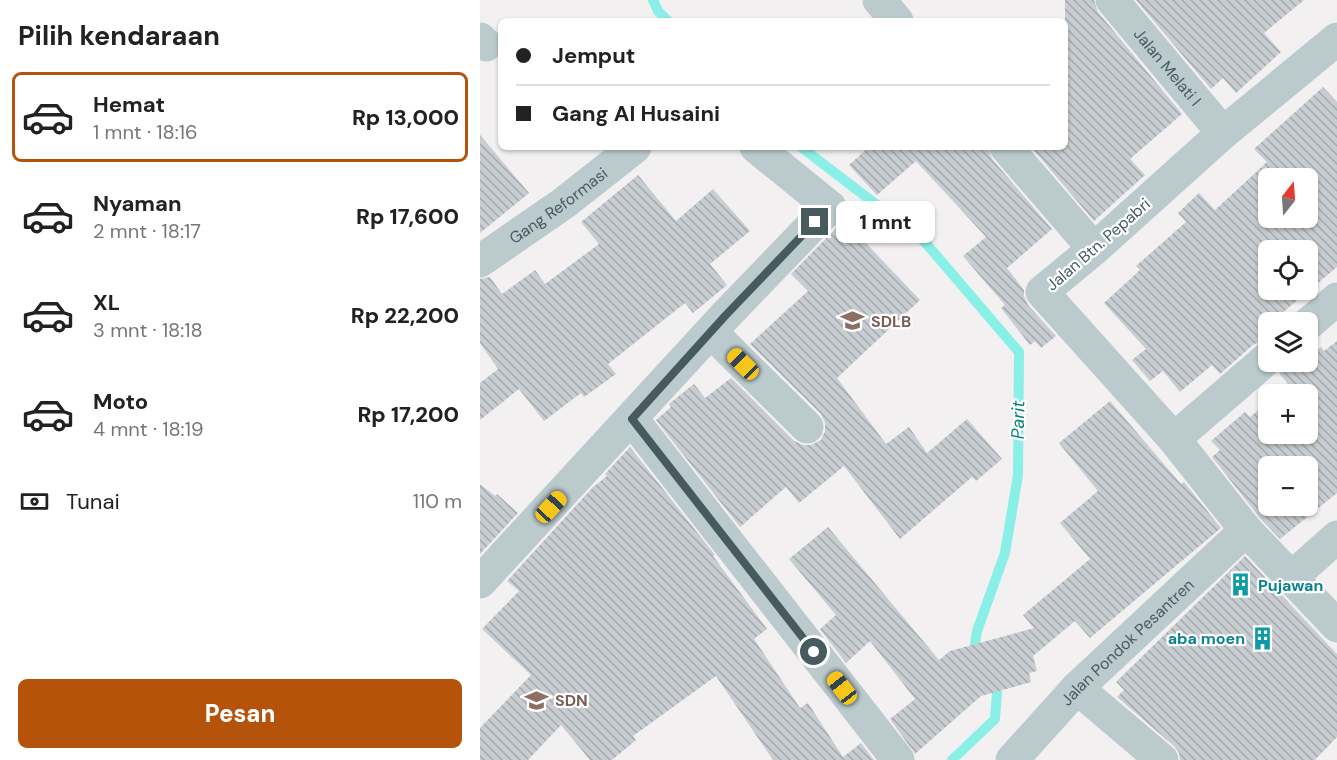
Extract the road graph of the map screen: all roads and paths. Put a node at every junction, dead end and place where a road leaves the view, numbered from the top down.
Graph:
1 (879, 0) edge
2 (1112, 0) edge
3 (894, 18) edge
4 (1337, 39) edge
5 (1223, 133) junction
6 (631, 150) edge
7 (760, 150) edge
8 (1009, 150) edge
9 (1094, 249) junction
10 (480, 261) edge
11 (1337, 299) edge
12 (1318, 315) edge
13 (711, 332) junction
14 (1258, 366) edge
15 (632, 419) junction
16 (807, 427) dead end
17 (1174, 439) junction
18 (1246, 530) junction
19 (1337, 537) edge
20 (482, 575) edge
21 (1292, 577) junction
22 (1337, 626) edge
23 (1077, 688) junction
24 (898, 760) edge
25 (1012, 760) edge
26 (1162, 760) edge

1 - 3 street
2 - 5 street, Jalan Melati I
4 - 5 street, Jalan Btn. Pepabri
5 - 9 street, Jalan Btn. Pepabri
6 - 10 street, Gang Reformasi
7 - 13 street
8 - 9 street
9 - 17 street, Jalan Btn. Pepabri
11 - 12 street
13 - 15 street
13 - 16 street
14 - 17 street
15 - 20 street
15 - 24 street
17 - 18 street, Jalan Btn. Pepabri
18 - 21 street, Jalan Btn. Pepabri
18 - 23 street, Jalan Pondok Pesantren
19 - 21 street
21 - 22 street, Jalan Btn. Pepabri
23 - 25 street, Jalan Pondok Pesantren
23 - 26 street

